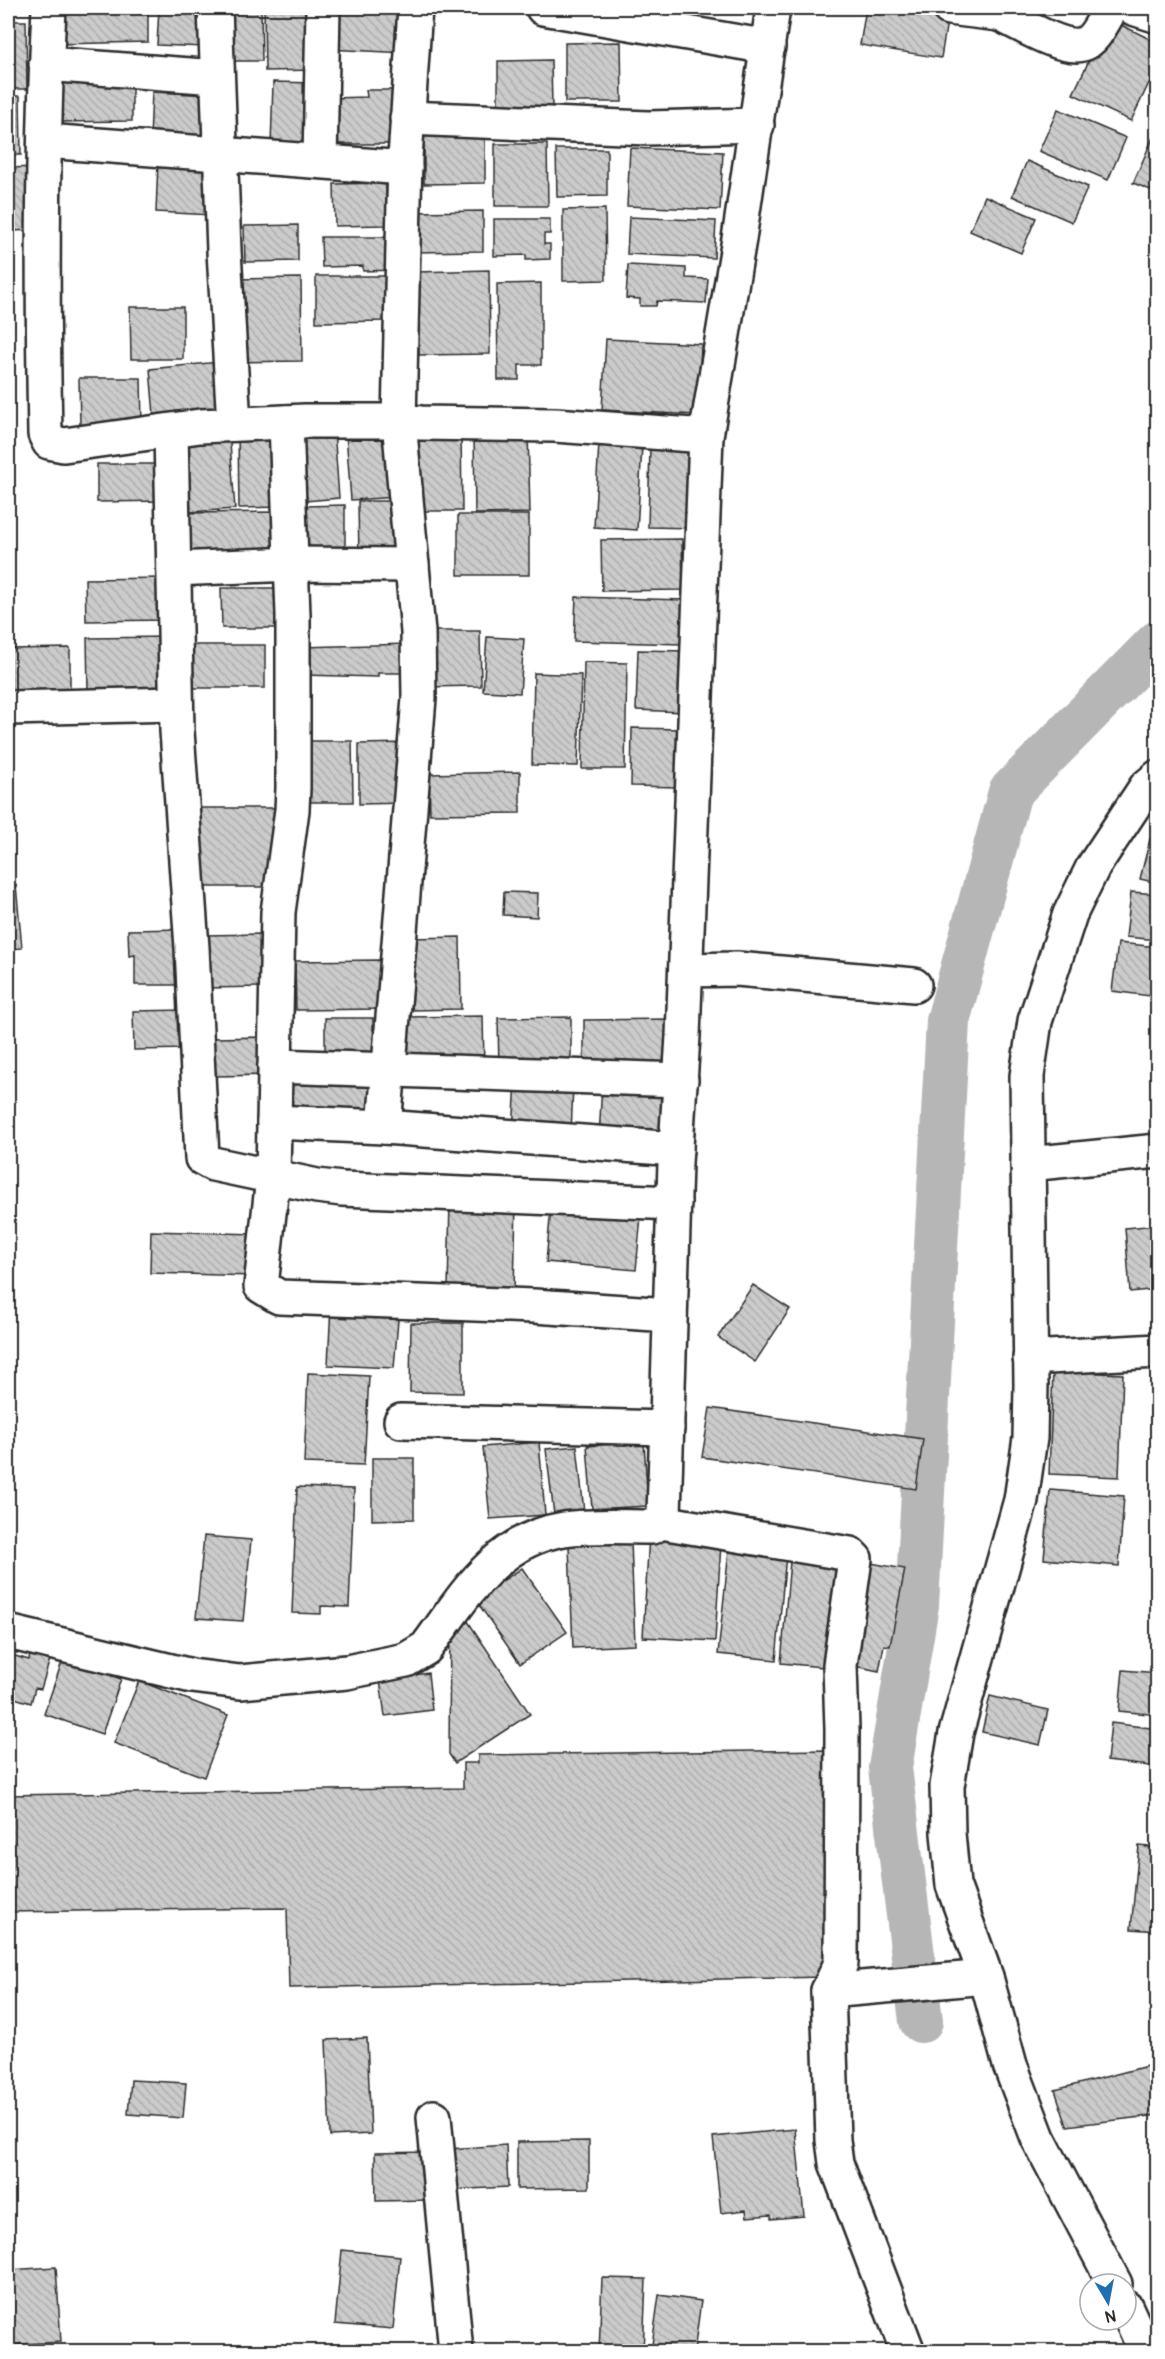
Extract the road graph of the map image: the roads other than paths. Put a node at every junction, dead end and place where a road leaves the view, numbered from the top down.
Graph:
1 (49, 8) edge
2 (214, 8) edge
3 (323, 8) edge
4 (415, 8) edge
5 (543, 8) edge
6 (772, 8) edge
7 (949, 8) edge
8 (1112, 8) edge
9 (1133, 8) edge
10 (1158, 16) edge
11 (1022, 21) edge
12 (768, 47) junction
13 (46, 63) junction
14 (216, 76) junction
15 (407, 118) junction
16 (757, 125) junction
17 (45, 141) junction
18 (221, 154) junction
19 (320, 161) junction
20 (405, 168) junction
21 (399, 421) junction
22 (286, 422) junction
23 (234, 424) junction
24 (171, 431) junction
25 (706, 436) junction
26 (292, 564) junction
27 (412, 565) junction
28 (174, 569) junction
29 (176, 704) junction
30 (8, 708) edge
31 (1158, 777) edge
32 (686, 970) junction
33 (914, 985) dead end
34 (275, 1066) junction
35 (388, 1072) junction
36 (681, 1080) junction
37 (274, 1122) junction
38 (384, 1127) junction
39 (676, 1149) junction
40 (1158, 1151) edge
41 (1028, 1164) junction
42 (273, 1177) junction
43 (674, 1203) junction
44 (670, 1316) junction
45 (1158, 1351) edge
46 (1030, 1358) junction
47 (401, 1421) dead end
48 (667, 1428) junction
49 (661, 1522) junction
50 (8, 1632) edge
51 (986, 1977) junction
52 (828, 1991) junction
53 (434, 2116) dead end
54 (1109, 2272) edge
55 (1137, 2332) edge
56 (456, 2352) edge
57 (908, 2352) edge
58 (1146, 2352) edge

1 - 13 street
2 - 14 street
3 - 19 street
4 - 15 street
5 - 12 street
6 - 12 street
7 - 11 street
8 - 11 street
9 - 10 street
12 - 16 street
13 - 14 street
13 - 17 street
14 - 18 street
15 - 16 street
15 - 20 street
16 - 25 street
17 - 18 street
17 - 24 street
18 - 19 street
18 - 23 street
19 - 20 street
20 - 21 street
21 - 22 street
21 - 25 street
21 - 27 street
22 - 23 street
22 - 26 street
23 - 24 street
24 - 28 street
25 - 32 street
26 - 27 street
26 - 28 street
26 - 34 street
27 - 35 street
28 - 29 street
29 - 30 street
29 - 42 street
31 - 41 street
32 - 33 street
32 - 36 street
34 - 35 street
34 - 37 street
35 - 36 street
35 - 38 street
36 - 39 street
37 - 38 street
37 - 42 street
38 - 39 street
39 - 43 street
40 - 41 street
41 - 46 street
42 - 43 street
42 - 44 street
43 - 44 street
44 - 48 street
45 - 46 street
46 - 51 street
47 - 48 street
48 - 49 street
49 - 50 street
49 - 52 street
51 - 52 street
51 - 54 street
52 - 57 street
53 - 56 street
55 - 58 street

